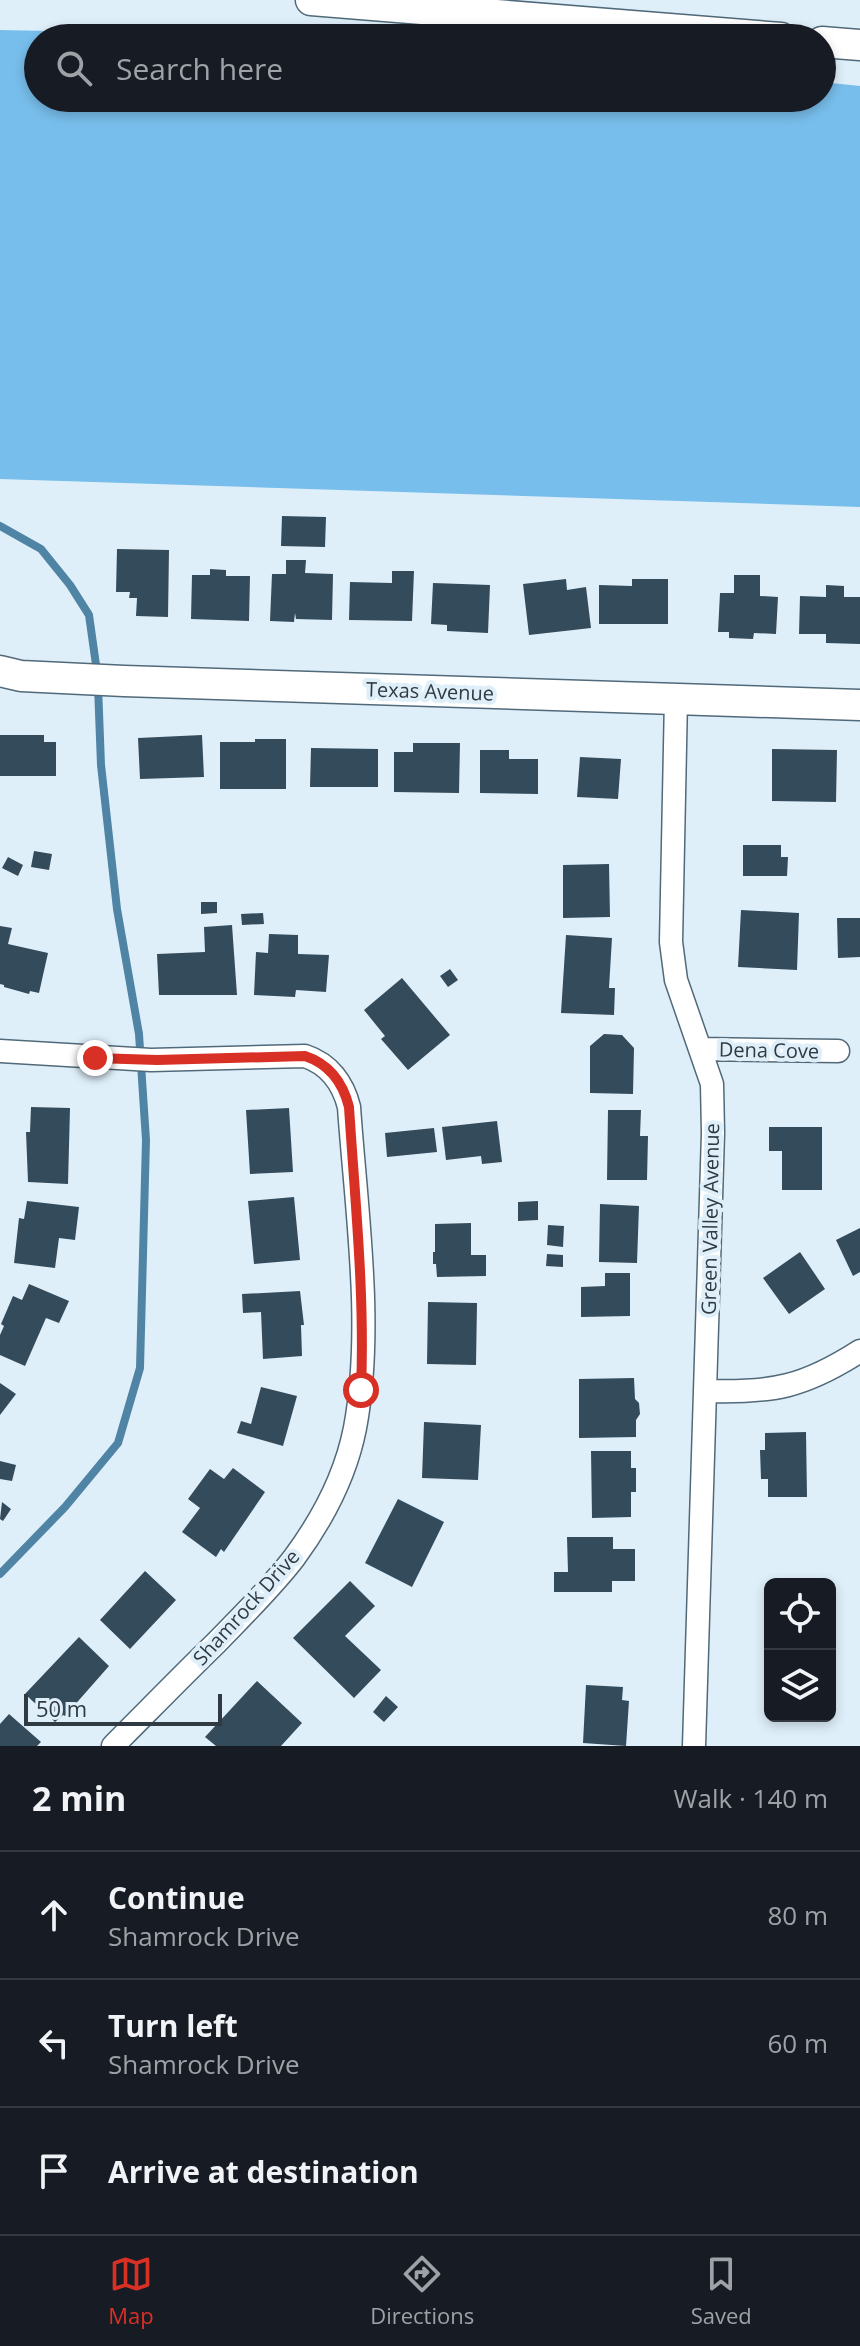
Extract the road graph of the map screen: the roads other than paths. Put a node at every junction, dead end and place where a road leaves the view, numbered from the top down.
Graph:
1 (311, 0) edge
2 (608, 24) edge
3 (836, 43) edge
4 (860, 45) edge
5 (0, 671) edge
6 (676, 698) junction
7 (860, 705) edge
8 (701, 1049) junction
9 (0, 1051) edge
10 (838, 1051) dead end
11 (860, 1351) edge
12 (707, 1391) junction
13 (113, 1746) edge
14 (694, 1746) edge

1 - 2 street
3 - 4 street
5 - 6 street, Texas Avenue
6 - 7 street, Texas Avenue
6 - 8 street, Green Valley Avenue
8 - 10 street, Dena Cove
8 - 12 street, Green Valley Avenue
9 - 13 street, Shamrock Drive
11 - 12 street
12 - 14 street, Green Valley Avenue

